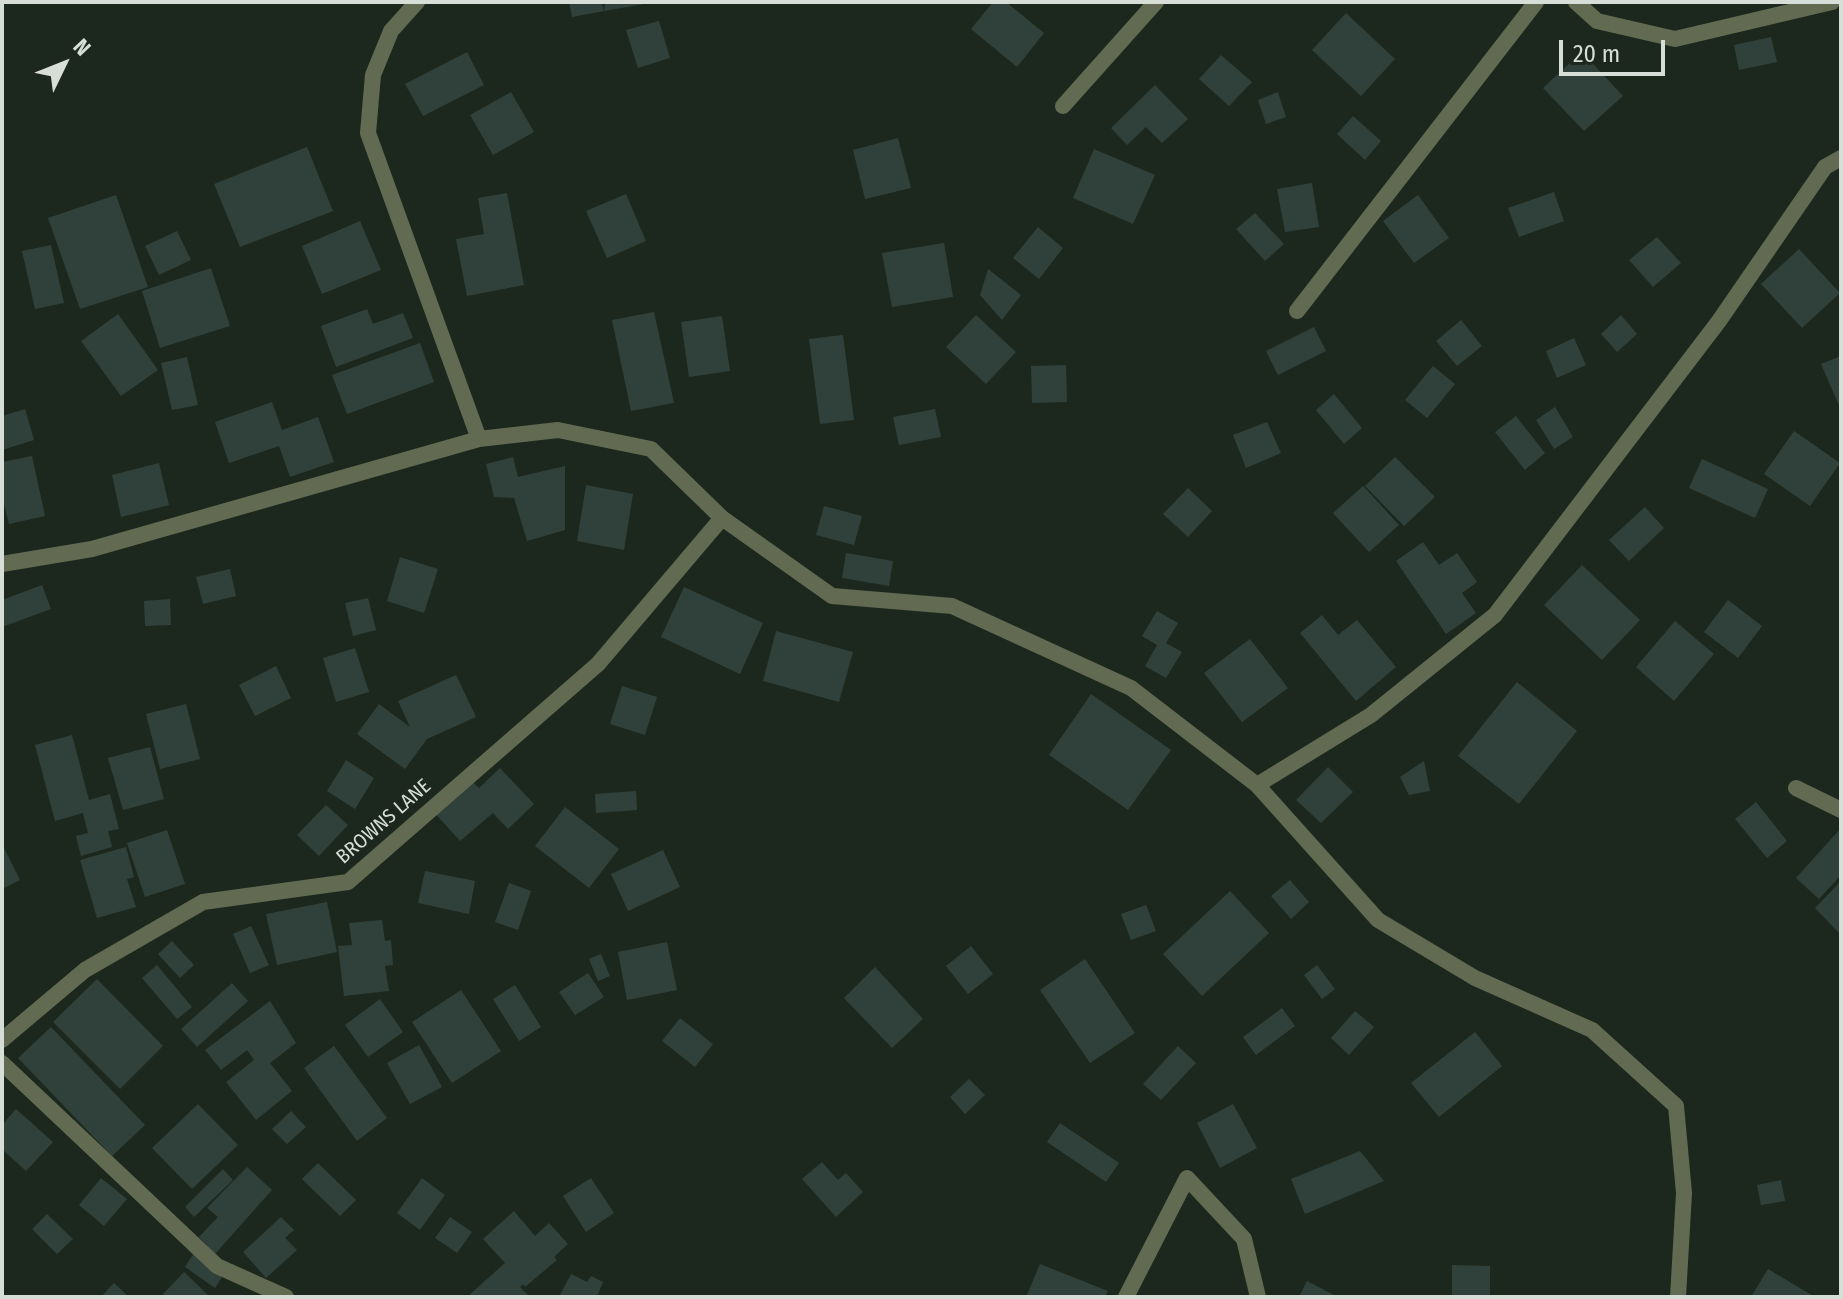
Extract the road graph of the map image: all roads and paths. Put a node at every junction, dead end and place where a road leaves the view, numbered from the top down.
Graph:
1 (417, 2) edge
2 (1156, 2) edge
3 (1536, 2) edge
4 (1576, 2) edge
5 (1832, 2) edge
6 (1063, 106) dead end
7 (1841, 158) edge
8 (1297, 311) dead end
9 (479, 439) junction
10 (722, 518) junction
11 (2, 564) edge
12 (1257, 785) junction
13 (1796, 788) dead end
14 (1841, 810) edge
15 (2, 1040) edge
16 (2, 1063) edge
17 (286, 1297) edge
18 (1126, 1297) edge
19 (1258, 1297) edge
20 (1678, 1297) edge

1 - 9 street
2 - 6 street
3 - 8 street
4 - 5 street
7 - 12 street
9 - 10 street
9 - 11 street
10 - 12 street
10 - 15 street, BROWNS LANE
12 - 20 street
13 - 14 street
16 - 17 street
18 - 19 street

